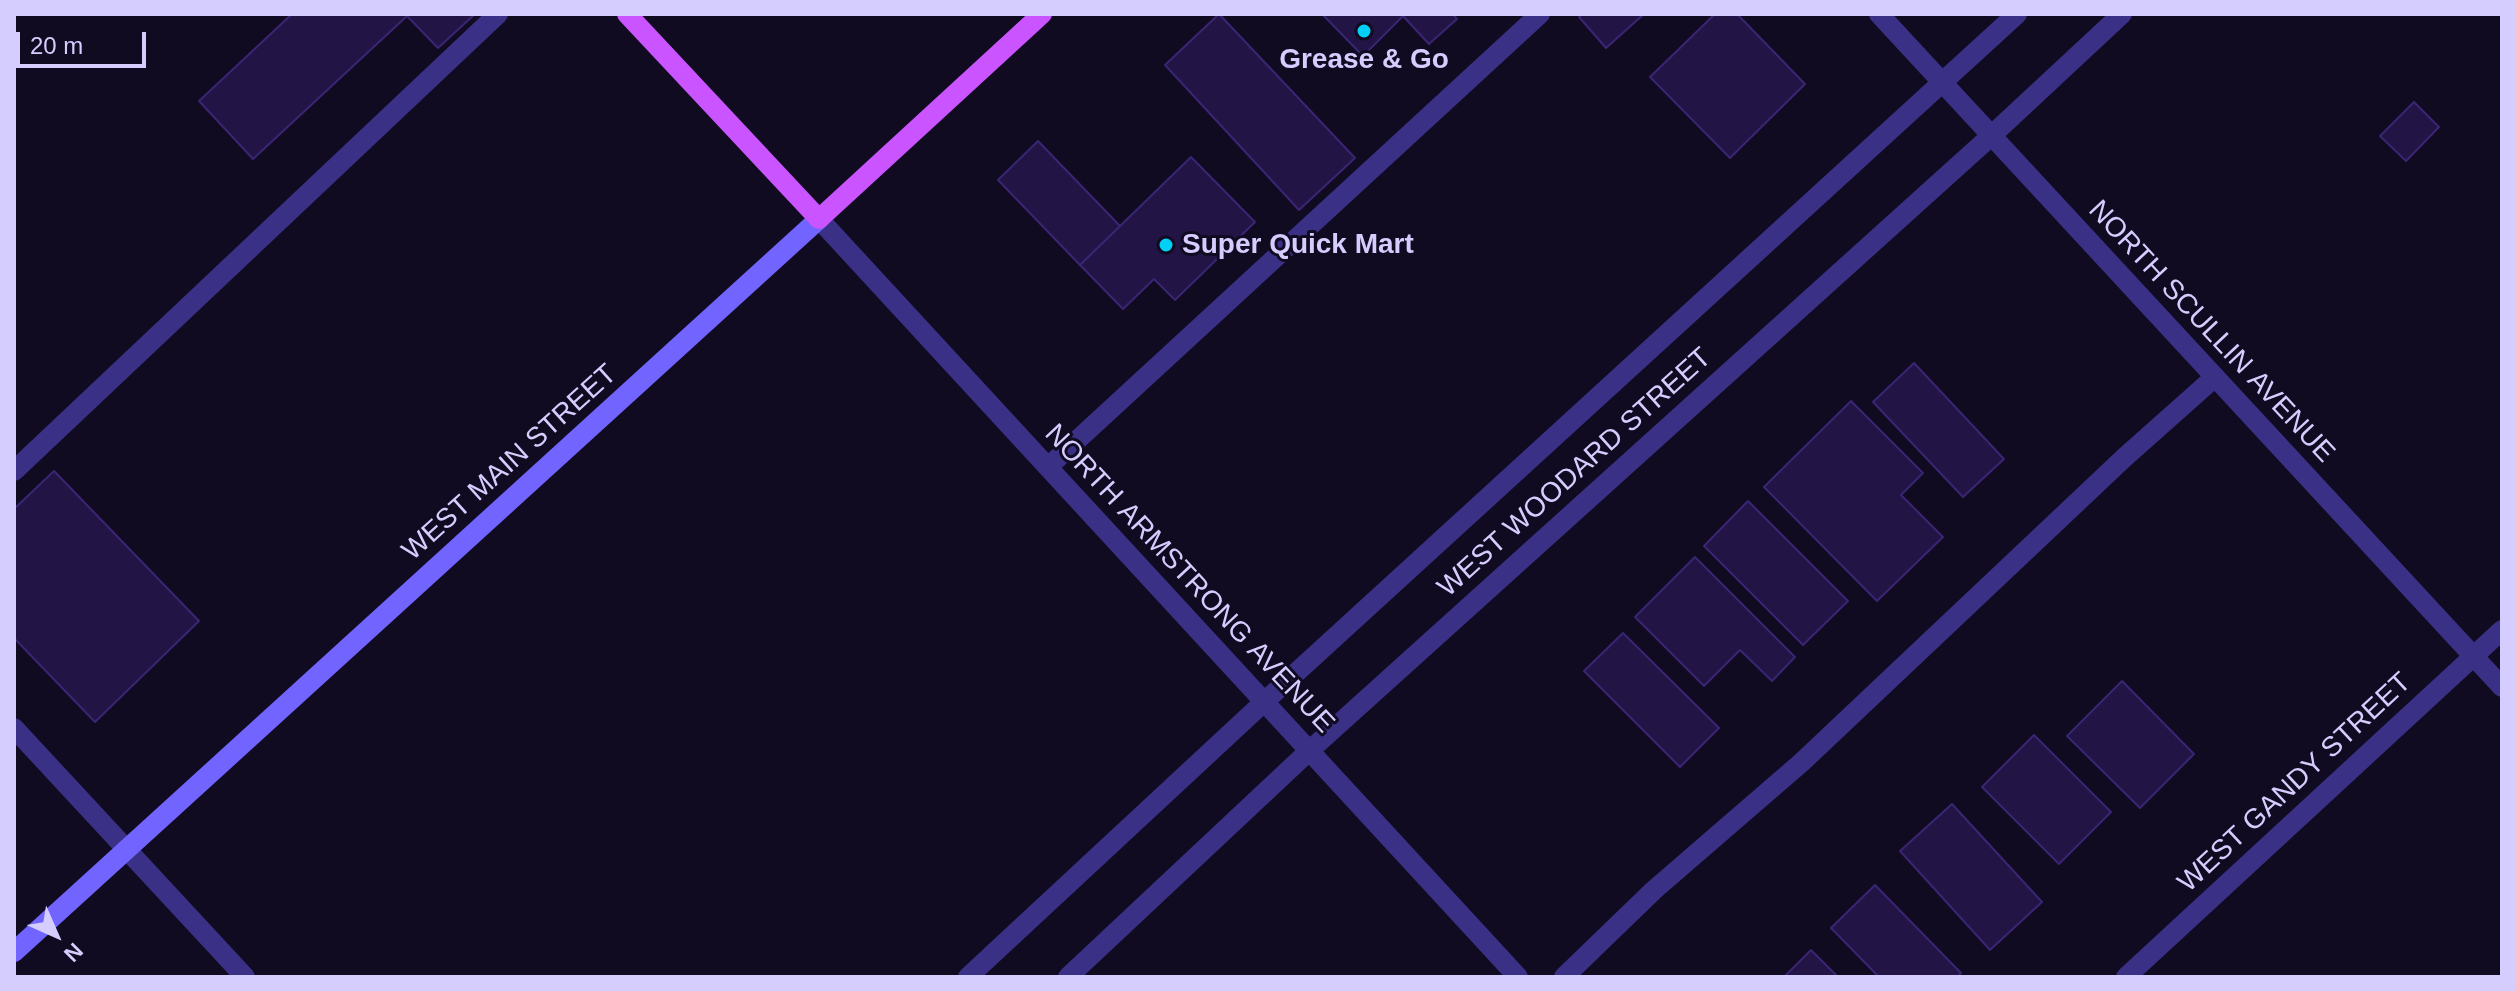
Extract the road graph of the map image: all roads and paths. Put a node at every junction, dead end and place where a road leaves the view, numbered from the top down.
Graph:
1 (498, 14) edge
2 (627, 14) edge
3 (1042, 14) edge
4 (1540, 14) edge
5 (1879, 14) edge
6 (2017, 14) edge
7 (2122, 14) edge
8 (1942, 82) junction
9 (1991, 136) junction
10 (819, 219) junction
11 (2215, 377) junction
12 (1048, 467) junction
13 (14, 471) edge
14 (2502, 630) edge
15 (2473, 656) junction
16 (2502, 687) edge
17 (1264, 702) junction
18 (14, 728) edge
19 (1309, 751) junction
20 (128, 849) junction
21 (14, 952) edge
22 (245, 977) edge
23 (968, 977) edge
24 (1068, 977) edge
25 (1518, 977) edge
26 (1564, 977) edge
27 (2126, 977) edge

1 - 13 street
2 - 10 main road
3 - 10 main road, WEST MAIN STREET
4 - 12 street
5 - 8 street, NORTH SCULLIN AVENUE
6 - 8 street, WEST WOODARD STREET
7 - 9 street, WEST WOODARD STREET
8 - 9 street, NORTH SCULLIN AVENUE
8 - 17 street, WEST WOODARD STREET
9 - 11 street, NORTH SCULLIN AVENUE
9 - 19 street, WEST WOODARD STREET
10 - 12 street, NORTH ARMSTRONG AVENUE
10 - 20 main road, WEST MAIN STREET
11 - 15 street, NORTH SCULLIN AVENUE
11 - 26 street
12 - 17 street, NORTH ARMSTRONG AVENUE
14 - 15 street, WEST GANDY STREET
15 - 16 street, NORTH SCULLIN AVENUE
15 - 27 street, WEST GANDY STREET
17 - 19 street, NORTH ARMSTRONG AVENUE
17 - 23 street, WEST WOODARD STREET
18 - 20 street
19 - 24 street, WEST WOODARD STREET
19 - 25 street, NORTH ARMSTRONG AVENUE
20 - 21 main road, WEST MAIN STREET
20 - 22 street

